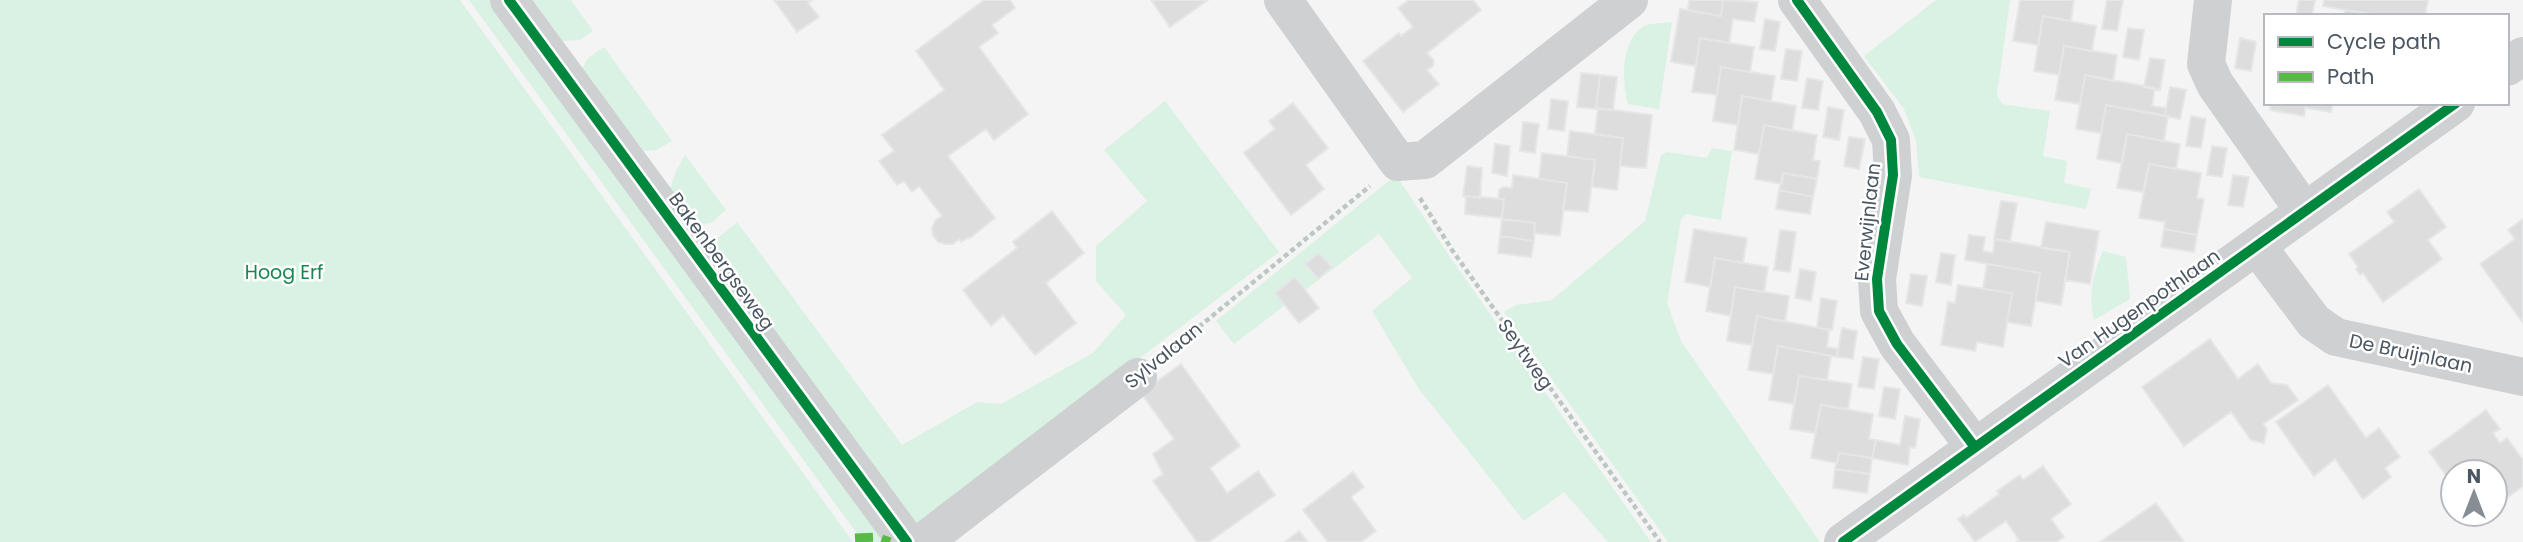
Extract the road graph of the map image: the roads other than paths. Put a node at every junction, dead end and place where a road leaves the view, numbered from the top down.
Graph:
1 (509, 0) edge
2 (1283, 0) edge
3 (1629, 0) edge
4 (1797, 0) edge
5 (2213, 0) edge
6 (2453, 105) edge
7 (2304, 211) junction
8 (2257, 246) junction
9 (1138, 377) road end
10 (2523, 377) edge
11 (1974, 446) junction
12 (1866, 535) edge
13 (907, 542) edge
14 (923, 542) edge

1 - 13 street, Bakenbergseweg
2 - 3 street
4 - 11 street, Everwijnlaan
5 - 7 street
6 - 7 street, Van Hugenpothlaan
7 - 8 street, Van Hugenpothlaan
8 - 10 street, De Bruijnlaan
8 - 11 street, Van Hugenpothlaan
9 - 14 street, Sylvalaan
11 - 12 street, Van Hugenpothlaan

